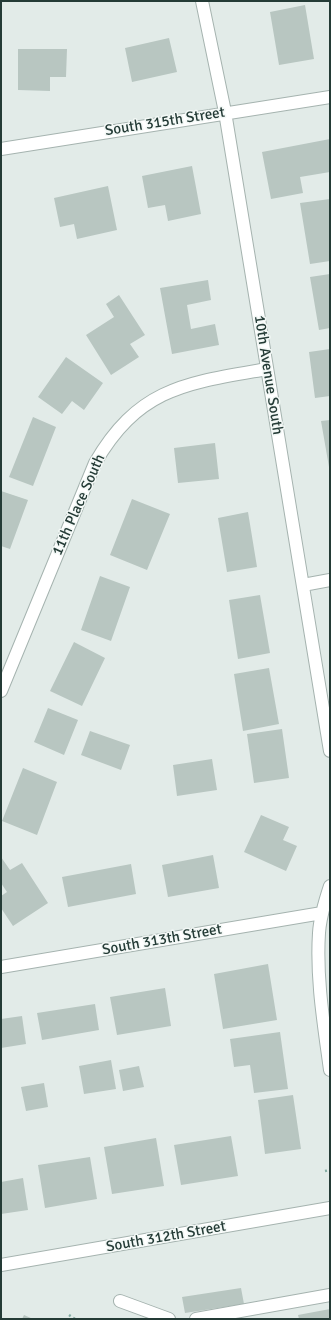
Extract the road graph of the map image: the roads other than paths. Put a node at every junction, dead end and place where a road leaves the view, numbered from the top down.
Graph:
1 (202, 1) edge
2 (330, 97) edge
3 (226, 112) junction
4 (1, 149) edge
5 (267, 369) junction
6 (330, 580) edge
7 (303, 585) junction
8 (1, 691) edge
9 (330, 750) edge
10 (330, 886) edge
11 (322, 912) junction
12 (1, 967) edge
13 (330, 1070) edge
14 (330, 1208) edge
15 (1, 1265) edge
16 (330, 1295) edge
17 (120, 1300) dead end
18 (169, 1319) edge
19 (196, 1319) edge

1 - 3 street, 10th Avenue South
2 - 3 street, South 315th Street
3 - 4 street, South 315th Street
3 - 5 street, 10th Avenue South
5 - 7 street, 10th Avenue South
5 - 8 street, 11th Place South
6 - 7 street
7 - 9 street, 10th Avenue South
10 - 11 street
11 - 12 street, South 313th Street
11 - 13 street
14 - 15 street, South 312th Street
16 - 19 street
17 - 18 street

